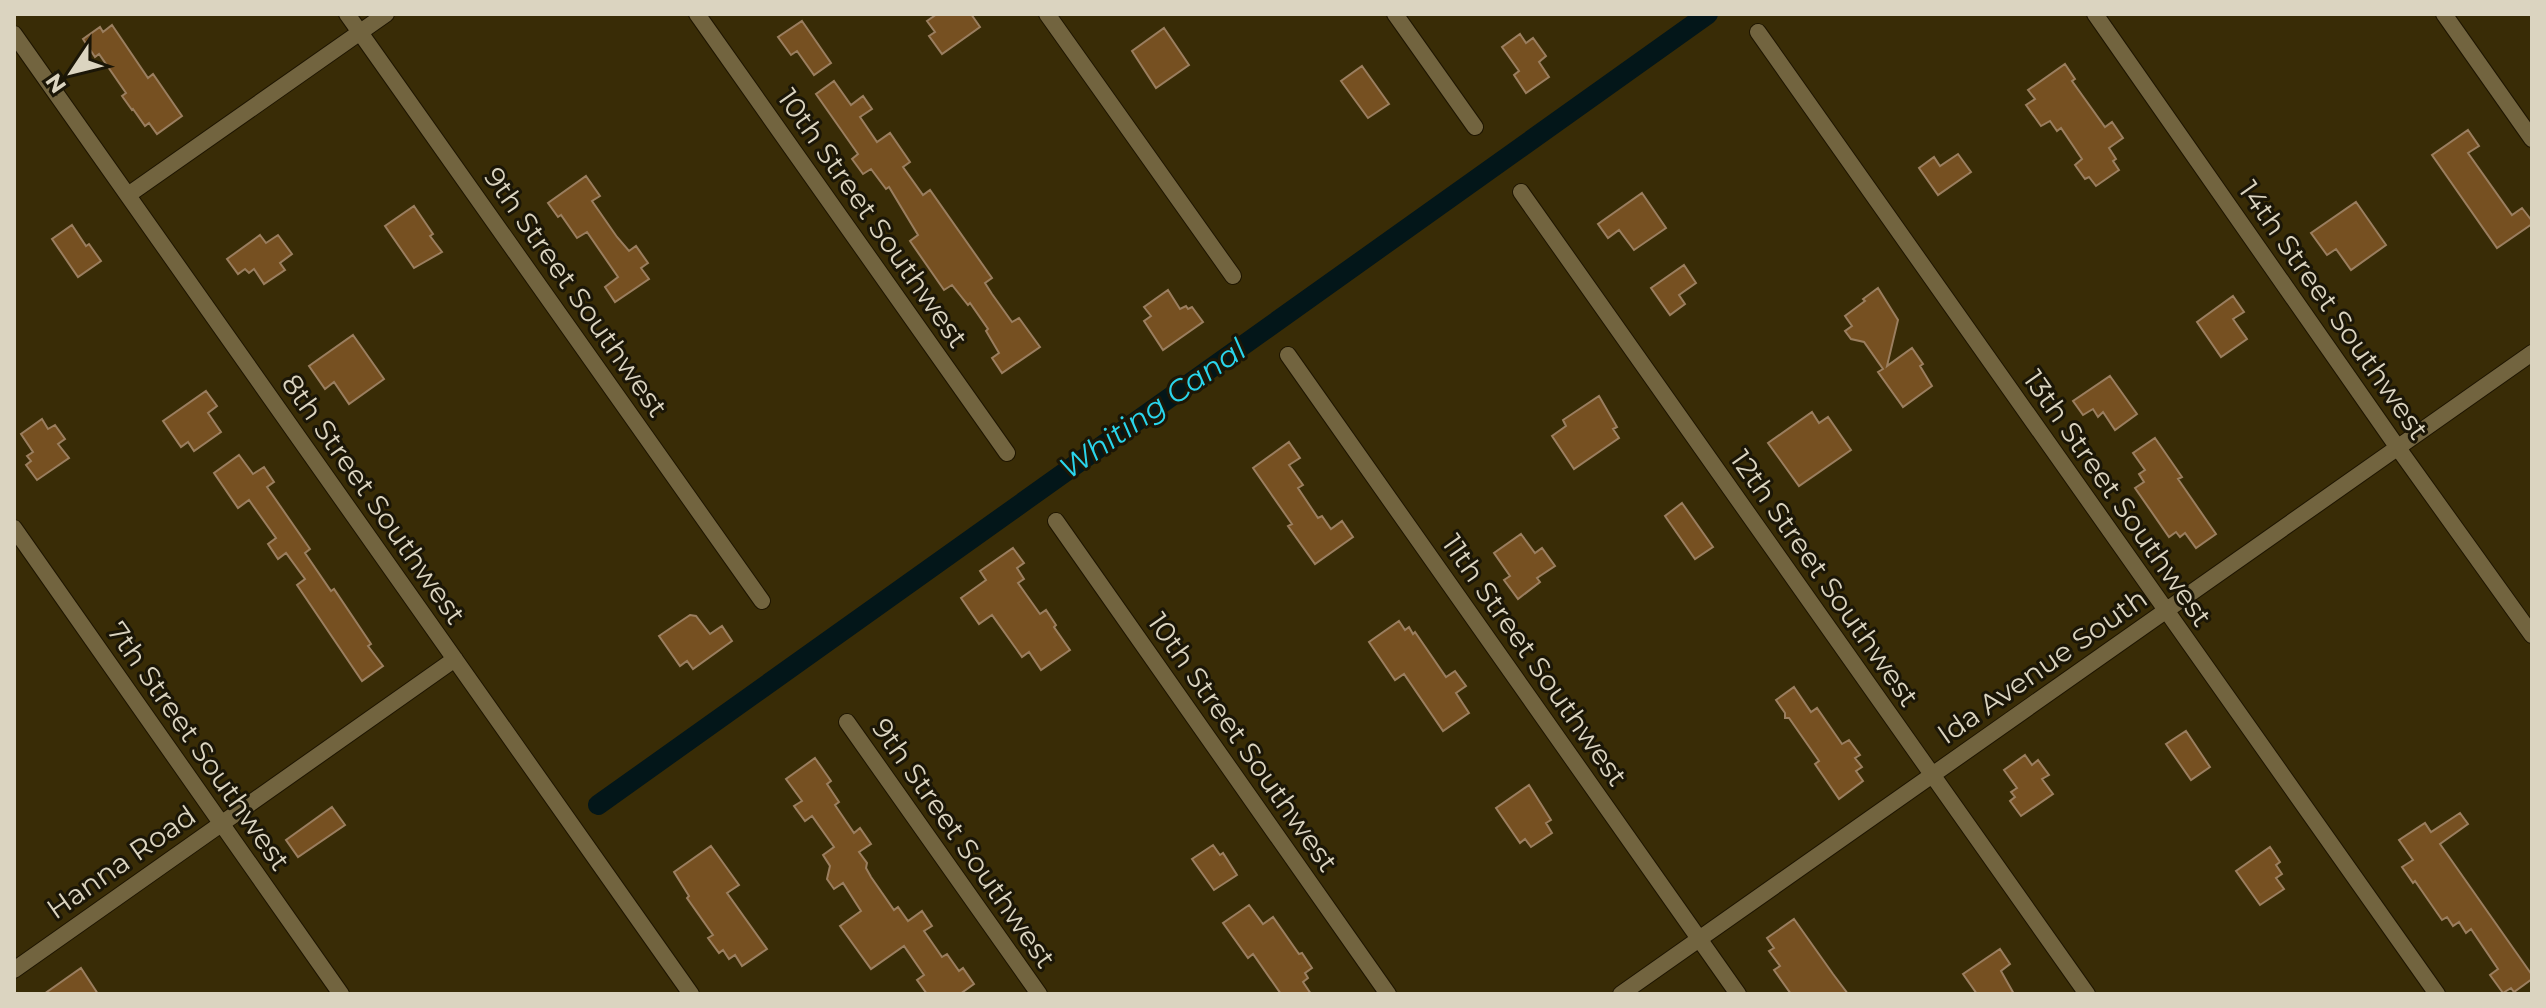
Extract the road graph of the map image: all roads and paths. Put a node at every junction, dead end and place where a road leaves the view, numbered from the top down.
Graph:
1 (347, 14) edge
2 (386, 14) edge
3 (697, 14) edge
4 (1047, 14) edge
5 (1395, 14) edge
6 (2095, 14) edge
7 (2444, 14) edge
8 (360, 32) junction
9 (1758, 32) dead end
10 (17, 43) edge
11 (1475, 127) dead end
12 (2532, 139) edge
13 (1521, 192) dead end
14 (128, 195) junction
15 (1233, 276) dead end
16 (2532, 353) edge
17 (1288, 355) dead end
18 (2398, 448) junction
19 (1007, 453) dead end
20 (1056, 521) dead end
21 (14, 528) edge
22 (762, 601) dead end
23 (2165, 611) junction
24 (2532, 635) edge
25 (455, 659) junction
26 (847, 722) dead end
27 (1932, 774) junction
28 (221, 823) junction
29 (1699, 939) junction
30 (14, 970) edge
31 (341, 994) edge
32 (691, 994) edge
33 (1039, 994) edge
34 (1388, 994) edge
35 (1621, 994) edge
36 (1738, 994) edge
37 (2087, 994) edge
38 (2437, 994) edge

1 - 8 street, 9th Street Southwest
2 - 8 street
3 - 19 street, 10th Street Southwest
4 - 15 street
5 - 11 street
6 - 18 street, 14th Street Southwest
7 - 12 street
8 - 14 street
8 - 22 street, 9th Street Southwest
9 - 23 street, 13th Street Southwest
10 - 14 street, 8th Street Southwest
13 - 27 street, 12th Street Southwest
14 - 25 street, 8th Street Southwest
16 - 18 street, Ida Avenue South
17 - 29 street, 11th Street Southwest
18 - 23 street, Ida Avenue South
18 - 24 street, 14th Street Southwest
20 - 34 street, 10th Street Southwest
21 - 28 street, 7th Street Southwest
23 - 27 street, Ida Avenue South
23 - 38 street, 13th Street Southwest
25 - 28 street, Hanna Road
25 - 32 street, 8th Street Southwest
26 - 33 street, 9th Street Southwest
27 - 29 street, Ida Avenue South
27 - 37 street, 12th Street Southwest
28 - 30 street, Hanna Road
28 - 31 street, 7th Street Southwest
29 - 35 street, Ida Avenue South
29 - 36 street, 11th Street Southwest

